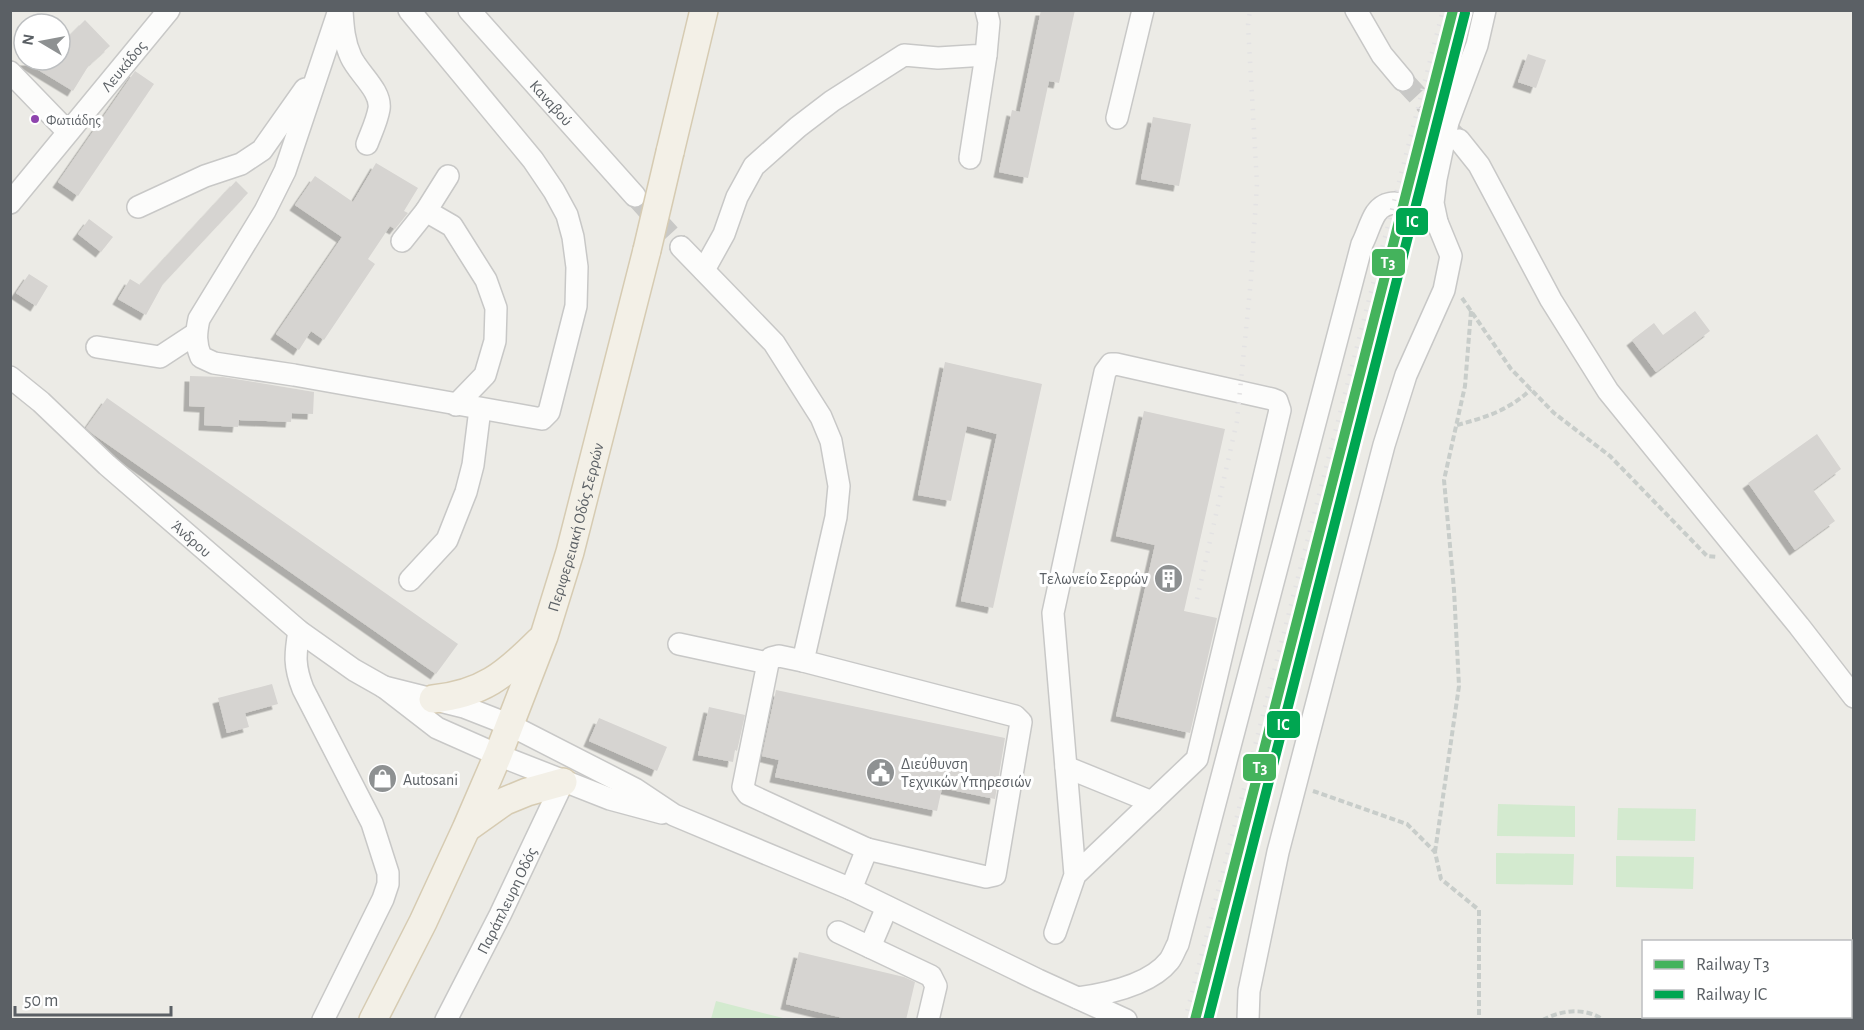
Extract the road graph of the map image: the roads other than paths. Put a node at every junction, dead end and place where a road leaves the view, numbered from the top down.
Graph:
1 (169, 10) edge
2 (340, 10) edge
3 (409, 10) edge
4 (470, 10) edge
5 (704, 10) edge
6 (986, 10) edge
7 (1143, 10) edge
8 (1356, 10) edge
9 (1485, 10) edge
10 (986, 55) junction
11 (318, 71) junction
12 (10, 72) edge
13 (1403, 80) tunnel mouth
14 (1117, 118) dead end
15 (68, 132) junction
16 (1459, 140) tunnel mouth
17 (367, 144) dead end
18 (970, 158) dead end
19 (448, 176) dead end
20 (634, 196) tunnel mouth
21 (10, 203) edge
22 (138, 207) dead end
23 (426, 211) junction
24 (1437, 222) junction
25 (402, 241) dead end
26 (681, 247) tunnel mouth
27 (704, 270) junction
28 (195, 334) junction
29 (97, 347) dead end
30 (10, 377) edge
31 (10, 384) edge
32 (41, 402) junction
33 (456, 405) junction
34 (480, 409) junction
35 (410, 580) dead end
36 (299, 631) junction
37 (544, 636) junction
38 (679, 644) dead end
39 (803, 661) junction
40 (768, 663) junction
41 (384, 687) junction
42 (1854, 697) edge
43 (433, 699) junction
44 (510, 725) junction
45 (498, 755) junction
46 (1066, 767) junction
47 (563, 782) junction
48 (1152, 802) junction
49 (674, 815) junction
50 (466, 829) junction
51 (867, 849) junction
52 (1075, 875) junction
53 (851, 889) junction
54 (887, 907) junction
55 (838, 932) dead end
56 (1055, 933) dead end
57 (870, 947) junction
58 (1078, 998) junction
59 (323, 1020) edge
60 (374, 1020) edge
61 (446, 1020) edge
62 (928, 1020) edge
63 (1126, 1020) edge
64 (1248, 1020) edge

1 - 15 street, Λευκάδος
2 - 11 street
2 - 17 street
3 - 34 street
4 - 20 street, Καναβού
5 - 37 main road, Περιφερειακή Οδός Σερρών, bridge
6 - 10 street
7 - 14 street
8 - 13 street
9 - 24 street
10 - 18 street
10 - 27 street
11 - 22 street
11 - 28 street
12 - 15 street
15 - 21 street, Λευκάδος
16 - 42 street
19 - 23 street
23 - 25 street
23 - 33 street
24 - 58 street
24 - 64 street
26 - 27 street
27 - 39 street
28 - 29 street
28 - 33 street
30 - 32 street, Άνδρου
31 - 32 street
32 - 36 street, Άνδρου
33 - 34 street
34 - 35 street
36 - 41 street, Άνδρου
36 - 59 street
37 - 43 main road
37 - 44 main road, Περιφερειακή Οδός Σερρών
38 - 40 street
39 - 40 street
39 - 51 street
40 - 51 street
41 - 43 street
41 - 45 street
43 - 44 street
44 - 45 main road, Περιφερειακή Οδός Σερρών
44 - 49 street
45 - 47 street
45 - 50 main road, Περιφερειακή Οδός Σερρών
46 - 48 street
46 - 48 street
46 - 52 street
47 - 49 street
47 - 50 main road
47 - 61 street, Παράπλευρη Οδός
48 - 52 street
49 - 53 street
50 - 60 main road, Περιφερειακή Οδός Σερρών
51 - 53 street
52 - 56 street
53 - 54 street
54 - 57 street
54 - 58 street
55 - 57 street
57 - 62 street
58 - 63 street

